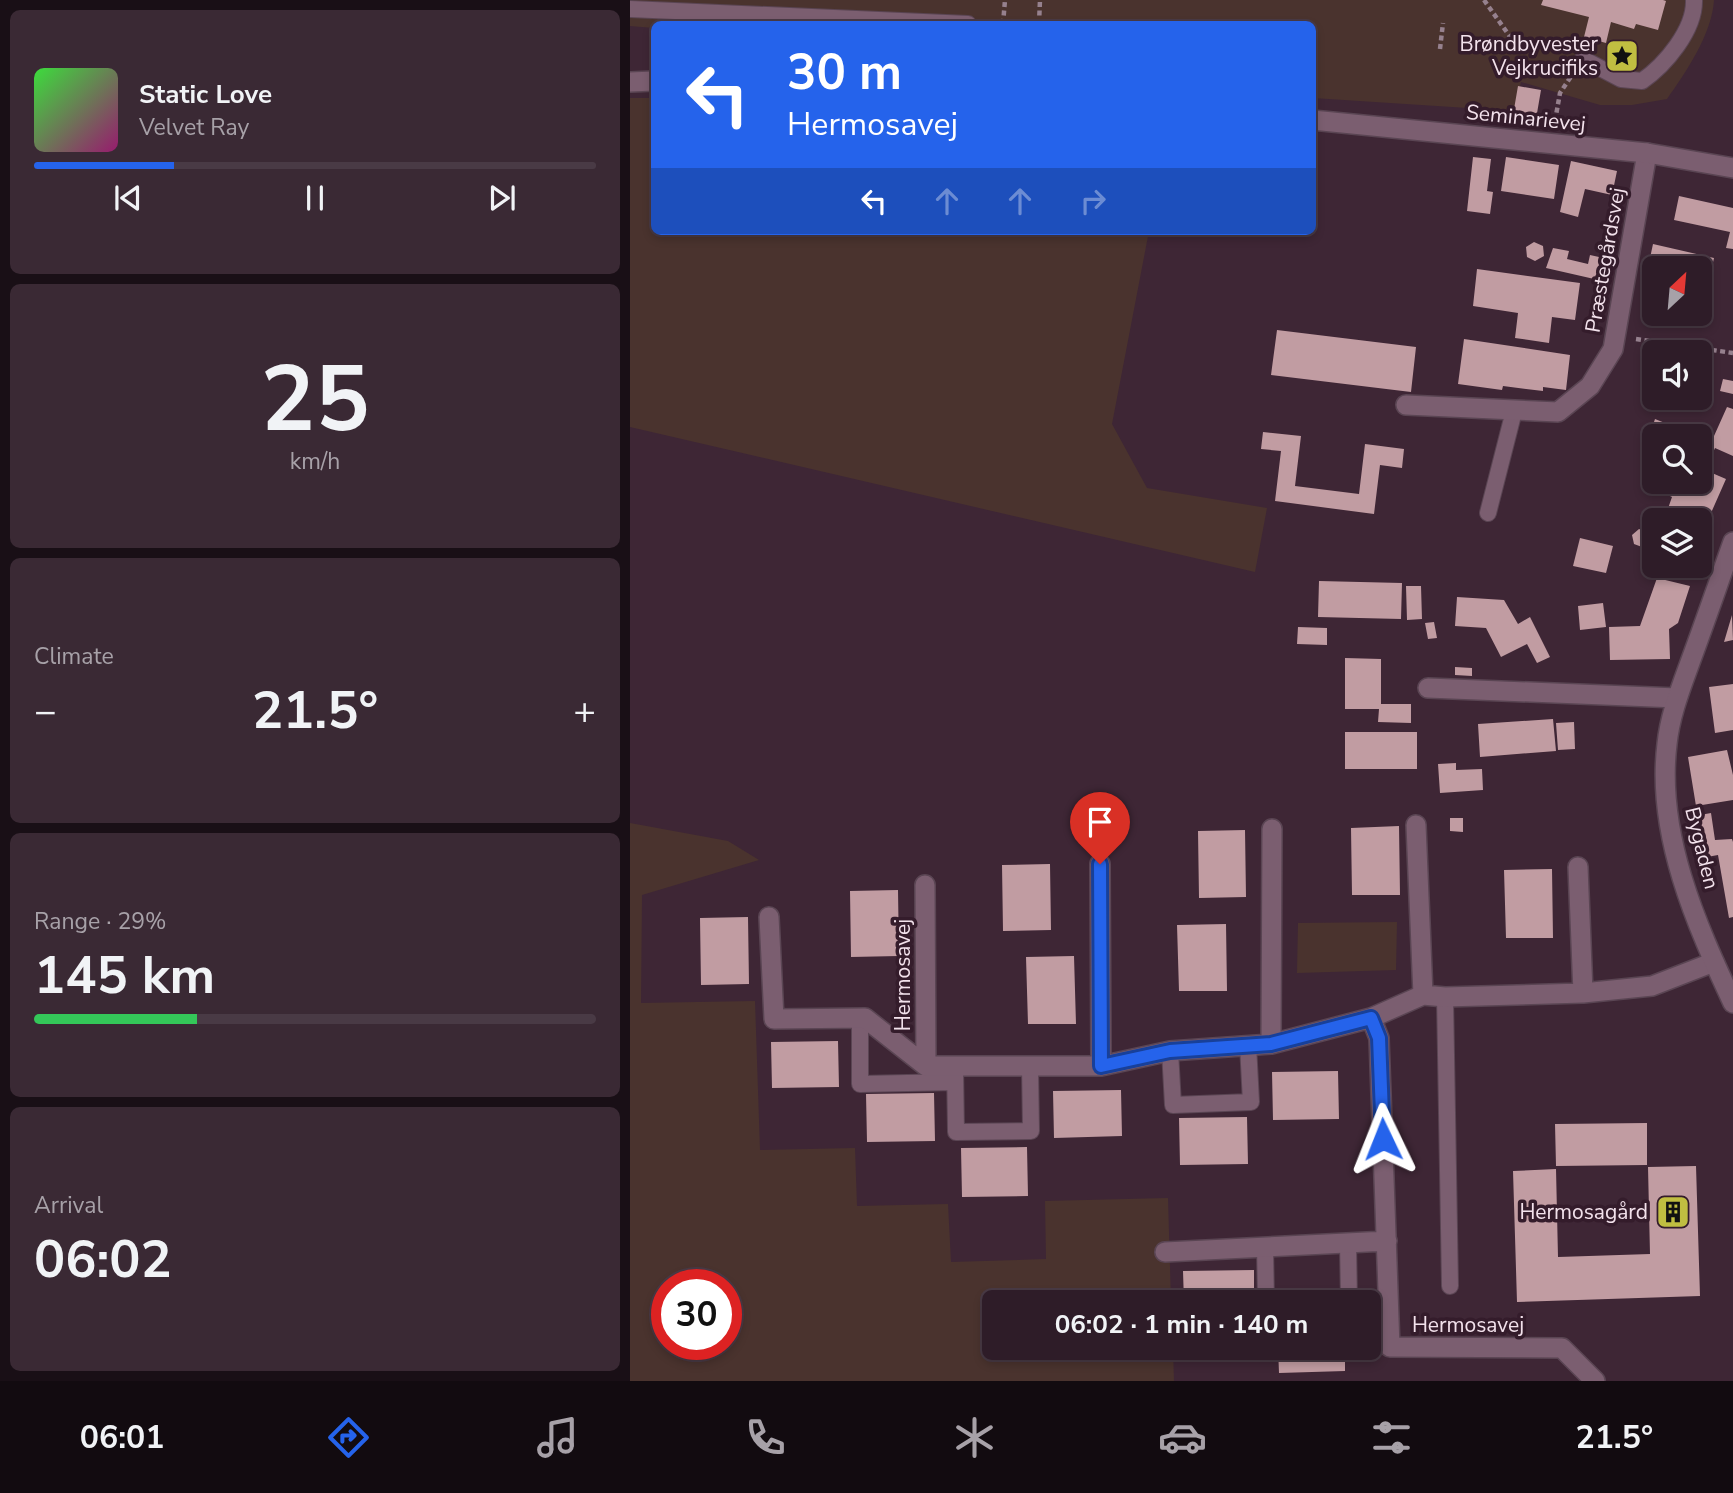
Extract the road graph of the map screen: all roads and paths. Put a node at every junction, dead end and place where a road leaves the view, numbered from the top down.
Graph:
1 (1004, 0) edge
2 (1040, 0) edge
3 (1484, 0) edge
4 (1693, 0) edge
5 (630, 9) edge
6 (900, 21) edge
7 (1003, 21) edge
8 (1039, 21) edge
9 (1443, 23) dead end
10 (1440, 49) dead end
11 (1523, 55) dead end
12 (1583, 59) joint
13 (651, 81) edge
14 (630, 82) edge
15 (1316, 120) edge
16 (1552, 143) junction
17 (1647, 153) junction
18 (1733, 168) edge
19 (1615, 336) junction
20 (1733, 354) edge
21 (1406, 405) dead end
22 (1514, 411) junction
23 (1488, 513) dead end
24 (1733, 542) edge
25 (1428, 688) dead end
26 (1677, 698) junction
27 (1416, 825) dead end
28 (1272, 829) dead end
29 (1100, 864) dead end
30 (1578, 867) dead end
31 (925, 885) dead end
32 (769, 917) dead end
33 (1714, 962) junction
34 (1583, 993) junction
35 (1423, 995) junction
36 (1445, 997) junction
37 (1733, 1003) edge
38 (860, 1018) junction
39 (1371, 1018) junction
40 (1271, 1044) junction
41 (1248, 1045) junction
42 (1170, 1051) junction
43 (926, 1066) junction
44 (1030, 1066) junction
45 (1101, 1066) junction
46 (955, 1074) junction
47 (1387, 1241) junction
48 (1348, 1243) junction
49 (1265, 1247) junction
50 (1165, 1252) dead end
51 (1450, 1286) dead end
52 (1266, 1290) edge
53 (1349, 1290) edge
54 (1595, 1381) edge

1 - 7 path
2 - 8 path
3 - 11 path
4 - 12 lane
5 - 6 lane
9 - 10 path
12 - 16 path
13 - 14 street
15 - 16 street, Seminarievej
16 - 17 street, Seminarievej
17 - 18 street, Seminarievej
17 - 19 street, Præstegårdsvej
19 - 20 path
19 - 22 street, Præstegårdsvej
21 - 22 street, Præstegårdsvej
22 - 23 lane
24 - 26 street, Bygaden
25 - 26 street
26 - 33 street, Bygaden
27 - 35 street
28 - 40 street
29 - 45 street
30 - 34 street
31 - 43 street, Hermosavej
32 - 38 street, Hermosavej
33 - 34 street
33 - 37 street, Bygaden
34 - 36 street
35 - 36 street
35 - 39 street
36 - 51 lane
38 - 43 street, Hermosavej
38 - 46 lane
39 - 40 street
39 - 47 street, Hermosavej
40 - 41 street
41 - 42 street
41 - 42 lane
42 - 45 street
43 - 46 street
44 - 45 street
44 - 46 street
44 - 46 lane
47 - 48 street
47 - 54 street, Hermosavej
48 - 49 street
48 - 53 lane
49 - 50 street
49 - 52 lane

